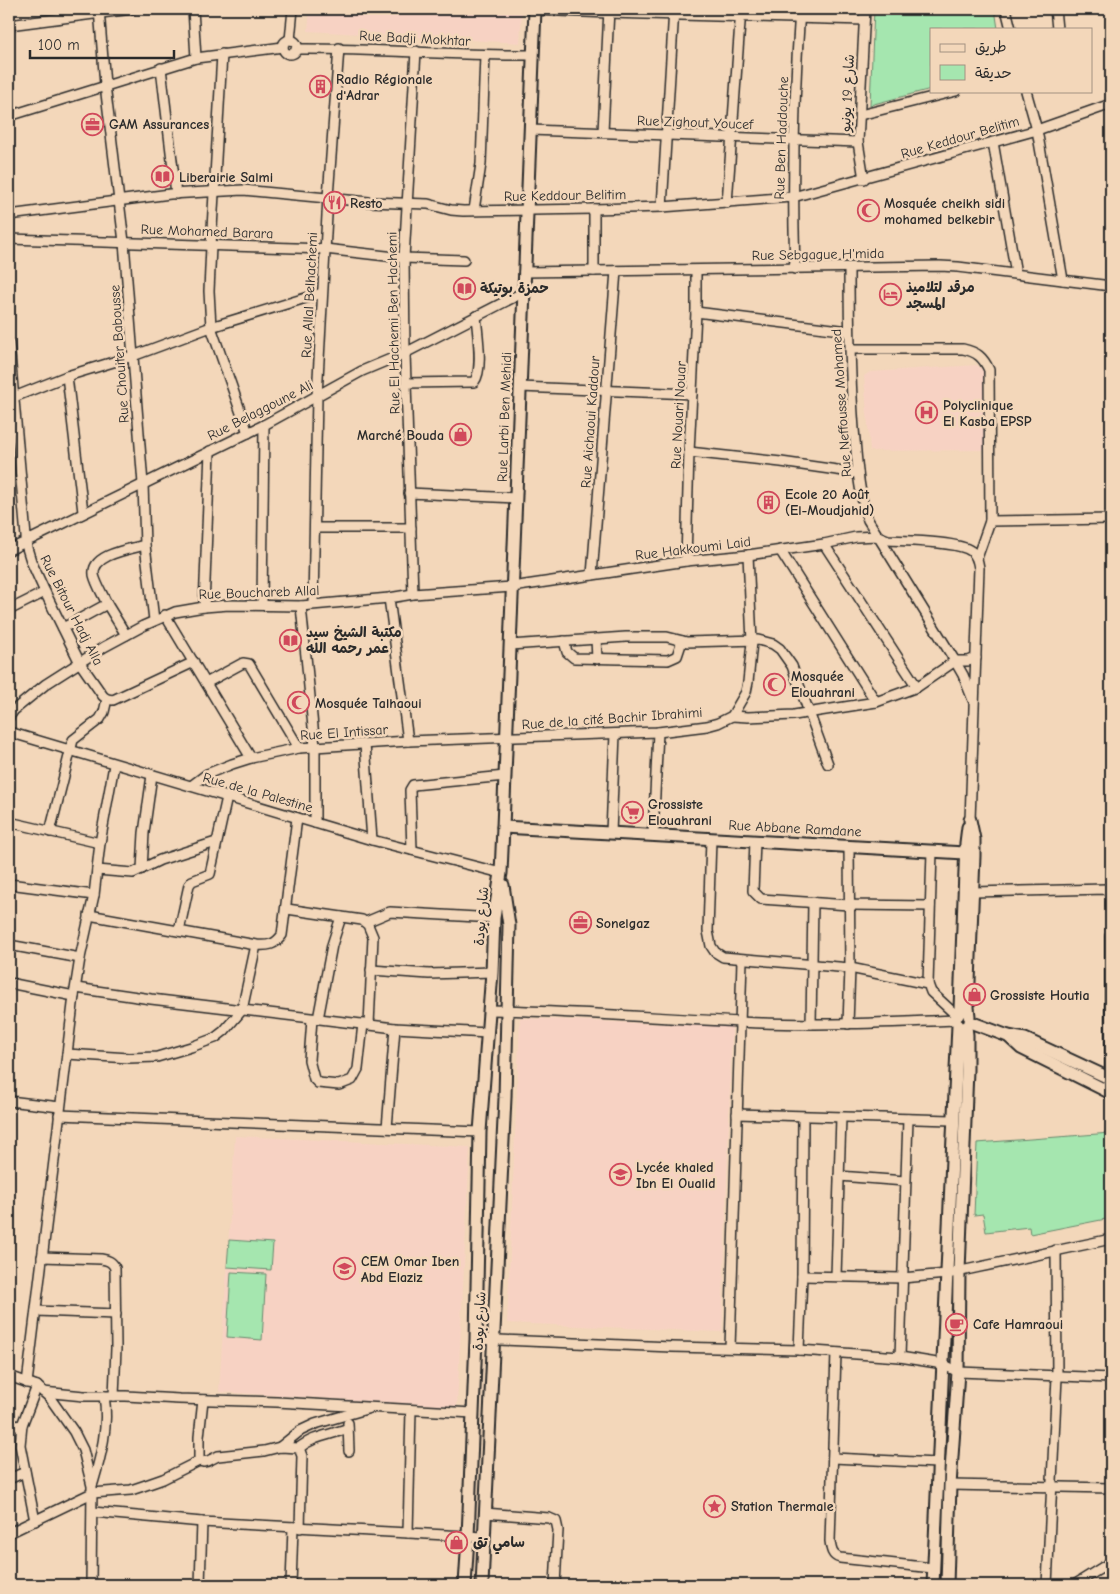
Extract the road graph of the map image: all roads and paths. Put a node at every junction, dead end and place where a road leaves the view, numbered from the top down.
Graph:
1 (132, 9) edge
2 (192, 9) edge
3 (293, 9) edge
4 (534, 9) edge
5 (865, 9) edge
6 (1006, 9) edge
7 (1054, 9) edge
8 (99, 11) edge
9 (609, 11) edge
10 (674, 12) edge
11 (741, 13) edge
12 (800, 13) edge
13 (864, 20) junction
14 (9, 25) edge
15 (1011, 28) edge
16 (1057, 28) edge
17 (286, 44) junction
18 (338, 48) junction
19 (416, 51) junction
20 (222, 54) junction
21 (485, 55) junction
22 (533, 55) junction
23 (196, 58) junction
24 (161, 68) junction
25 (105, 86) junction
26 (952, 92) edge
27 (1026, 92) edge
28 (1111, 104) edge
29 (860, 115) junction
30 (9, 116) edge
31 (530, 130) junction
32 (1037, 130) junction
33 (603, 132) junction
34 (667, 135) junction
35 (732, 138) junction
36 (794, 138) junction
37 (858, 142) junction
38 (993, 142) junction
39 (864, 179) junction
40 (215, 191) junction
41 (176, 194) junction
42 (328, 197) junction
43 (792, 197) junction
44 (119, 200) junction
45 (727, 203) junction
46 (407, 204) junction
47 (662, 207) junction
48 (594, 209) junction
49 (474, 210) junction
50 (527, 210) junction
51 (9, 215) edge
52 (9, 239) edge
53 (124, 242) junction
54 (211, 246) junction
55 (325, 249) junction
56 (404, 258) junction
57 (464, 260) dead end
58 (849, 268) junction
59 (796, 269) junction
60 (594, 271) junction
61 (616, 271) junction
62 (696, 271) junction
63 (524, 272) junction
64 (1016, 274) junction
65 (1063, 280) junction
66 (1111, 286) edge
67 (524, 292) junction
68 (322, 293) junction
69 (696, 312) junction
70 (476, 316) junction
71 (211, 327) junction
72 (849, 331) junction
73 (9, 343) edge
74 (850, 349) junction
75 (405, 352) junction
76 (133, 356) junction
77 (67, 376) junction
78 (407, 382) junction
79 (520, 387) junction
80 (606, 390) junction
81 (692, 394) junction
82 (317, 396) junction
83 (11, 398) edge
84 (264, 425) junction
85 (248, 432) junction
86 (210, 451) junction
87 (689, 452) junction
88 (858, 473) junction
89 (143, 484) junction
90 (409, 493) junction
91 (516, 498) junction
92 (84, 512) junction
93 (1111, 519) edge
94 (990, 521) junction
95 (314, 528) junction
96 (411, 528) junction
97 (878, 536) junction
98 (26, 540) junction
99 (824, 544) junction
100 (145, 545) junction
101 (9, 550) edge
102 (780, 550) junction
103 (748, 555) junction
104 (977, 558) junction
105 (686, 561) junction
106 (592, 575) junction
107 (512, 587) junction
108 (45, 592) junction
109 (413, 594) junction
110 (389, 598) junction
111 (107, 604) junction
112 (313, 604) junction
113 (262, 605) junction
114 (301, 606) junction
115 (204, 607) junction
116 (9, 610) edge
117 (165, 615) junction
118 (154, 620) junction
119 (63, 628) junction
120 (126, 635) junction
121 (596, 639) junction
122 (564, 641) junction
123 (682, 642) junction
124 (752, 642) junction
125 (510, 645) junction
126 (976, 658) junction
127 (597, 659) junction
128 (955, 661) junction
129 (194, 662) junction
130 (80, 663) junction
131 (206, 683) junction
132 (917, 687) junction
133 (107, 699) junction
134 (876, 702) junction
135 (974, 706) junction
136 (810, 713) junction
137 (732, 716) junction
138 (9, 717) edge
139 (9, 732) edge
140 (658, 732) junction
141 (615, 734) junction
142 (506, 738) junction
143 (408, 741) junction
144 (366, 744) junction
145 (315, 747) junction
146 (299, 748) junction
147 (70, 751) junction
148 (251, 758) junction
149 (828, 764) dead end
150 (114, 765) junction
151 (152, 776) junction
152 (505, 776) junction
153 (190, 786) junction
154 (227, 797) junction
155 (297, 818) junction
156 (970, 820) junction
157 (9, 822) edge
158 (315, 823) junction
159 (503, 827) junction
160 (50, 832) junction
161 (611, 833) junction
162 (653, 835) junction
163 (711, 839) junction
164 (372, 840) junction
165 (755, 841) junction
166 (216, 842) junction
167 (100, 843) junction
168 (849, 847) junction
169 (412, 850) junction
170 (932, 851) junction
171 (965, 853) junction
172 (142, 869) junction
173 (96, 870) junction
174 (501, 873) junction
175 (9, 884) edge
176 (973, 892) junction
177 (94, 895) junction
178 (813, 902) junction
179 (849, 905) junction
180 (930, 906) junction
181 (287, 909) junction
182 (89, 915) junction
183 (341, 916) junction
184 (494, 918) junction
185 (366, 922) junction
186 (179, 931) junction
187 (967, 936) junction
188 (1111, 936) edge
189 (9, 944) edge
190 (256, 945) junction
191 (80, 958) junction
192 (742, 960) junction
193 (812, 964) junction
194 (850, 968) junction
195 (371, 970) junction
196 (492, 972) junction
197 (9, 983) edge
198 (928, 984) junction
199 (75, 992) junction
200 (242, 1010) junction
201 (489, 1010) junction
202 (507, 1011) junction
203 (315, 1019) junction
204 (962, 1020) junction
205 (741, 1022) junction
206 (811, 1024) junction
207 (848, 1024) junction
208 (366, 1025) junction
209 (395, 1028) junction
210 (488, 1033) junction
211 (1008, 1036) junction
212 (66, 1054) junction
213 (1111, 1079) edge
214 (1111, 1093) edge
215 (9, 1101) edge
216 (59, 1111) junction
217 (737, 1114) junction
218 (803, 1117) junction
219 (842, 1117) junction
220 (908, 1119) junction
221 (952, 1120) junction
222 (387, 1128) junction
223 (480, 1132) junction
224 (839, 1176) junction
225 (905, 1181) junction
226 (1111, 1239) edge
227 (1056, 1250) junction
228 (42, 1257) junction
229 (953, 1272) junction
230 (802, 1276) junction
231 (836, 1276) junction
232 (902, 1278) junction
233 (36, 1310) junction
234 (116, 1314) junction
235 (476, 1339) junction
236 (493, 1340) junction
237 (730, 1348) junction
238 (799, 1350) junction
239 (836, 1353) junction
240 (900, 1357) junction
241 (943, 1364) junction
242 (958, 1372) junction
243 (1056, 1376) junction
244 (13, 1378) edge
245 (1111, 1378) edge
246 (27, 1382) junction
247 (40, 1389) junction
248 (104, 1396) junction
249 (114, 1396) junction
250 (203, 1400) junction
251 (375, 1407) junction
252 (412, 1410) junction
253 (473, 1413) junction
254 (348, 1416) junction
255 (22, 1425) junction
256 (9, 1427) edge
257 (348, 1428) junction
258 (280, 1447) junction
259 (299, 1448) junction
260 (349, 1451) dead end
261 (833, 1458) junction
262 (199, 1461) junction
263 (938, 1463) junction
264 (25, 1472) junction
265 (9, 1479) edge
266 (950, 1485) junction
267 (1052, 1486) junction
268 (1111, 1488) edge
269 (92, 1489) junction
270 (93, 1512) junction
271 (485, 1512) junction
272 (35, 1521) junction
273 (202, 1522) junction
274 (297, 1527) junction
275 (9, 1533) edge
276 (408, 1533) junction
277 (468, 1536) junction
278 (484, 1537) junction
279 (1111, 1562) edge
280 (933, 1568) junction
281 (91, 1585) edge
282 (200, 1585) edge
283 (291, 1585) edge
284 (465, 1585) edge
285 (482, 1585) edge
286 (555, 1585) edge
287 (933, 1585) edge
288 (947, 1585) edge
289 (1047, 1585) edge
290 (1074, 1585) edge

1 - 8 street
2 - 23 street
3 - 17 street
4 - 9 street
4 - 22 street, Rue Larbi Ben Mehidi
5 - 13 street, شارع 19 يونيو
6 - 15 street
7 - 16 street
8 - 14 street
8 - 25 street, Rue Chouiter Babousse
9 - 10 street
9 - 33 street
10 - 11 street
10 - 34 street
11 - 12 street
11 - 35 street
12 - 13 street
12 - 36 street, Rue Ben Haddouche
13 - 29 street, شارع 19 يونيو
17 - 18 street, Rue Badji Mokhtar
17 - 20 street
18 - 19 street, Rue Badji Mokhtar
18 - 42 street, Rue Allal Belhachemi
19 - 21 street, Rue Badji Mokhtar
19 - 46 street, Rue El Hachemi Ben Hachemi
20 - 23 street
20 - 40 street
21 - 22 street, Rue Badji Mokhtar
21 - 49 street
22 - 31 street, Rue Larbi Ben Mehidi
23 - 24 street
24 - 25 street
24 - 41 street
25 - 30 street
25 - 44 street, Rue Chouiter Babousse
26 - 29 street
27 - 32 street
28 - 32 street, Rue Keddour Belitim
29 - 37 street, شارع 19 يونيو
31 - 33 street, Rue Zighout Youcef
31 - 50 street, Rue Larbi Ben Mehidi
32 - 38 street, Rue Keddour Belitim
32 - 65 street
33 - 34 street, Rue Zighout Youcef
34 - 35 street, Rue Zighout Youcef
34 - 47 street
35 - 36 street, Rue Zighout Youcef
35 - 45 street
36 - 37 street, Rue Zighout Youcef
36 - 43 street, Rue Ben Haddouche
37 - 39 street, شارع 19 يونيو
38 - 39 street, Rue Keddour Belitim
38 - 64 street
39 - 43 street, Rue Keddour Belitim
40 - 41 street, Rue Keddour Belitim
40 - 42 street, Rue Keddour Belitim
40 - 54 street
41 - 44 street, Rue Keddour Belitim
42 - 46 street, Rue Keddour Belitim
42 - 55 street, Rue Allal Belhachemi
43 - 45 street, Rue Keddour Belitim
43 - 59 street, Rue Ben Haddouche
44 - 51 street, Rue Keddour Belitim
44 - 53 street, Rue Chouiter Babousse
45 - 47 street, Rue Keddour Belitim
46 - 49 street, Rue Keddour Belitim
46 - 56 street, Rue El Hachemi Ben Hachemi
47 - 48 street, Rue Keddour Belitim
48 - 50 street, Rue Keddour Belitim
48 - 60 street
49 - 50 street, Rue Keddour Belitim
50 - 63 street, Rue Larbi Ben Mehidi
52 - 53 street, Rue Mohamed Barara
53 - 54 street, Rue Mohamed Barara
53 - 76 street, Rue Chouiter Babousse
54 - 55 street, Rue Mohamed Barara
54 - 71 street
55 - 56 street, Rue Mohamed Barara
55 - 68 street, Rue Allal Belhachemi
56 - 57 street, Rue Mohamed Barara
56 - 75 street, Rue El Hachemi Ben Hachemi
58 - 59 street, Rue Sebgague H'mida
58 - 64 street, Rue Sebgague H'mida
58 - 72 street, Rue Neffousse Mohamed
59 - 62 street, Rue Sebgague H'mida
60 - 61 street, Rue Sebgague H'mida
60 - 63 street, Rue Sebgague H'mida
61 - 62 street, Rue Sebgague H'mida
61 - 80 street, Rue Aichaoui Kaddour
62 - 69 street, Rue Nouari Nouar
63 - 67 street, Rue Larbi Ben Mehidi
64 - 65 street, Rue Sebgague H'mida
65 - 66 street, Rue Sebgague H'mida
67 - 70 street, Rue Belaggoune Ali
67 - 79 street, Rue Larbi Ben Mehidi
68 - 71 street
68 - 82 street, Rue Allal Belhachemi
69 - 72 street
69 - 81 street, Rue Nouari Nouar
70 - 75 street, Rue Belaggoune Ali
70 - 78 street
71 - 76 street
71 - 85 street
72 - 74 street, Rue Neffousse Mohamed
73 - 83 street, Rue Bitour Hadj Alla
74 - 88 street, Rue Neffousse Mohamed
74 - 94 street
75 - 78 street, Rue El Hachemi Ben Hachemi
75 - 82 street, Rue Belaggoune Ali
76 - 77 street
76 - 89 street, Rue Chouiter Babousse
77 - 83 street
77 - 92 street
78 - 90 street, Rue El Hachemi Ben Hachemi
79 - 80 street
79 - 91 street, Rue Larbi Ben Mehidi
80 - 81 street
80 - 106 street, Rue Aichaoui Kaddour
81 - 87 street, Rue Nouari Nouar
82 - 84 street, Rue Belaggoune Ali
82 - 95 street, Rue Allal Belhachemi
83 - 98 street, Rue Bitour Hadj Alla
84 - 85 street, Rue Belaggoune Ali
84 - 113 street
85 - 86 street, Rue Belaggoune Ali
86 - 89 street, Rue Belaggoune Ali
86 - 115 street
87 - 88 street
87 - 105 street, Rue Nouari Nouar
88 - 97 street, Rue Neffousse Mohamed
89 - 92 street, Rue Belaggoune Ali
89 - 100 street, Rue Chouiter Babousse
90 - 91 street
90 - 96 street, Rue El Hachemi Ben Hachemi
91 - 107 street, Rue Larbi Ben Mehidi
92 - 98 street, Rue Belaggoune Ali
93 - 94 street
94 - 104 street
95 - 96 street
95 - 112 street, Rue Allal Belhachemi
96 - 109 street, Rue El Hachemi Ben Hachemi
97 - 99 street, Rue Hakkoumi Laid
97 - 104 street, Rue Hakkoumi Laid
97 - 128 street, Rue Neffousse Mohamed
98 - 101 street, Rue Belaggoune Ali
98 - 108 street, Rue Bitour Hadj Alla
99 - 102 street, Rue Hakkoumi Laid
99 - 132 street
100 - 111 street
100 - 118 street, Rue Chouiter Babousse
102 - 103 street, Rue Hakkoumi Laid
102 - 134 street
103 - 105 street, Rue Hakkoumi Laid
103 - 124 street
104 - 126 street
105 - 106 street, Rue Hakkoumi Laid
106 - 107 street, Rue Hakkoumi Laid
107 - 109 street, Rue Bouchareb Allal
107 - 125 street, Rue Larbi Ben Mehidi
108 - 116 street
108 - 119 street, Rue Bitour Hadj Alla
109 - 110 street, Rue Bouchareb Allal
110 - 112 street, Rue Bouchareb Allal
110 - 143 street
111 - 119 street
111 - 120 street
112 - 114 street, Rue Bouchareb Allal
113 - 114 street, Rue Bouchareb Allal
113 - 115 street, Rue Bouchareb Allal
114 - 145 street
115 - 117 street, Rue Bouchareb Allal
117 - 118 street, Rue Bouchareb Allal
117 - 129 street
118 - 120 street, Rue Bouchareb Allal
119 - 130 street, Rue Bitour Hadj Alla
120 - 130 street, Rue Bouchareb Allal
121 - 122 street
121 - 123 street
121 - 127 street
122 - 125 street
122 - 127 street
123 - 124 street
123 - 127 street
124 - 136 street
124 - 137 street
125 - 142 street, Rue Larbi Ben Mehidi
126 - 128 street
126 - 135 street
128 - 132 street
128 - 135 street, Rue Neffousse Mohamed
129 - 131 street
129 - 133 street
130 - 133 street, Rue Bitour Hadj Alla
130 - 138 street, Rue Bouchareb Allal
131 - 146 street
131 - 148 street
132 - 134 street
133 - 147 street
134 - 136 street
135 - 156 street
136 - 137 street
136 - 149 street
137 - 140 street, Rue de la cité Bachir Ibrahimi
139 - 147 street, Rue de la Palestine
140 - 141 street, Rue de la cité Bachir Ibrahimi
140 - 162 street
141 - 142 street, Rue de la cité Bachir Ibrahimi
141 - 161 street
142 - 143 street, Rue El Intissar
142 - 152 street, Rue Larbi Ben Mehidi
143 - 144 street, Rue El Intissar
144 - 145 street, Rue El Intissar
144 - 164 street
145 - 146 street, Rue El Intissar
145 - 158 street
146 - 148 street, Rue El Intissar
147 - 150 street, Rue de la Palestine
147 - 160 street
148 - 153 street, Rue El Intissar
150 - 151 street, Rue de la Palestine
150 - 167 street
151 - 153 street, Rue de la Palestine
151 - 172 street
152 - 159 street, Rue Larbi Ben Mehidi
152 - 169 street
153 - 154 street, Rue de la Palestine
154 - 155 street, Rue de la Palestine
154 - 166 street
155 - 158 street, Rue de la Palestine
155 - 181 street
156 - 171 street
156 - 176 street
157 - 160 street
158 - 164 street, Rue de la Palestine
159 - 161 street, Rue Abbane Ramdane
159 - 174 street, Rue Larbi Ben Mehidi
160 - 167 street
161 - 162 street, Rue Abbane Ramdane
162 - 163 street, Rue Abbane Ramdane
163 - 165 street, Rue Abbane Ramdane
163 - 192 street
164 - 169 street, Rue de la Palestine
165 - 168 street, Rue Abbane Ramdane
165 - 178 street
166 - 172 street
166 - 186 street
167 - 173 street
168 - 170 street, Rue Abbane Ramdane
168 - 179 street
169 - 174 street, Rue de la Palestine
170 - 171 street, Rue Abbane Ramdane
170 - 180 street
171 - 187 street
172 - 173 street
173 - 177 street
174 - 184 street, شارع بودة
174 - 202 street, شارع بودة
175 - 177 street
176 - 187 street
176 - 188 street
177 - 182 street
178 - 179 street
178 - 193 street
179 - 180 street
179 - 194 street
180 - 198 street
181 - 183 street
181 - 190 street
182 - 186 street
182 - 191 street
183 - 185 street
183 - 203 street
184 - 185 street
184 - 196 street, شارع بودة
185 - 195 street
186 - 190 street
187 - 204 street
188 - 213 street
189 - 191 street
190 - 200 street
191 - 199 street
192 - 193 street
192 - 205 street
193 - 194 street
193 - 206 street
194 - 198 street
194 - 207 street
195 - 196 street
195 - 208 street
196 - 201 street, شارع بودة
197 - 199 street
198 - 204 street
199 - 200 street
199 - 212 street
200 - 203 street
200 - 212 street
201 - 202 street
201 - 210 street, شارع بودة
202 - 205 street
202 - 236 street, شارع بودة
203 - 208 street
203 - 208 street
204 - 207 street
204 - 211 street
204 - 221 street
204 - 229 street
205 - 206 street
205 - 217 street
206 - 207 street
208 - 209 street
209 - 210 street
209 - 222 street
210 - 223 street, شارع بودة
211 - 213 street
211 - 214 street
212 - 216 street
215 - 216 street
216 - 222 street
216 - 228 street
217 - 218 street
217 - 237 street
218 - 219 street
218 - 230 street
219 - 220 street
219 - 224 street
220 - 221 street
220 - 225 street
221 - 229 street
222 - 223 street
223 - 235 street, شارع بودة
224 - 225 street
224 - 231 street
225 - 232 street
226 - 227 street
227 - 229 street
227 - 243 street
228 - 233 street
228 - 234 street
229 - 232 street
229 - 241 street
229 - 242 street
230 - 231 street
230 - 238 street
231 - 232 street
232 - 240 street
233 - 234 street
233 - 246 street
234 - 249 street
235 - 236 street
235 - 253 street, شارع بودة
236 - 237 street
236 - 271 street, شارع بودة
237 - 238 street
238 - 239 street
239 - 240 street
239 - 261 street
240 - 241 street
241 - 242 street
241 - 263 street
242 - 243 street
242 - 266 street
243 - 245 street
243 - 267 street
244 - 246 street
246 - 247 street
247 - 248 street
247 - 255 street
247 - 269 street
248 - 249 street
248 - 269 street
249 - 250 street
250 - 251 street
250 - 262 street
251 - 252 street
251 - 254 street
252 - 253 street
252 - 276 street
253 - 277 street, شارع بودة
254 - 257 street
254 - 258 street
255 - 256 street
255 - 264 street
257 - 259 street
257 - 260 street
258 - 259 street
258 - 262 street
259 - 274 street
261 - 263 street
261 - 280 street
262 - 269 street
263 - 280 street
264 - 265 street
264 - 272 street
266 - 267 street
266 - 288 street
267 - 268 street
267 - 289 street
269 - 270 street
269 - 272 street
270 - 273 street
270 - 281 street
271 - 278 street, شارع بودة
271 - 286 street
272 - 275 street
273 - 274 street
273 - 282 street
274 - 276 street
274 - 283 street
276 - 277 street
277 - 278 street
277 - 284 street, شارع بودة
278 - 285 street, شارع بودة
279 - 290 street
280 - 287 street

